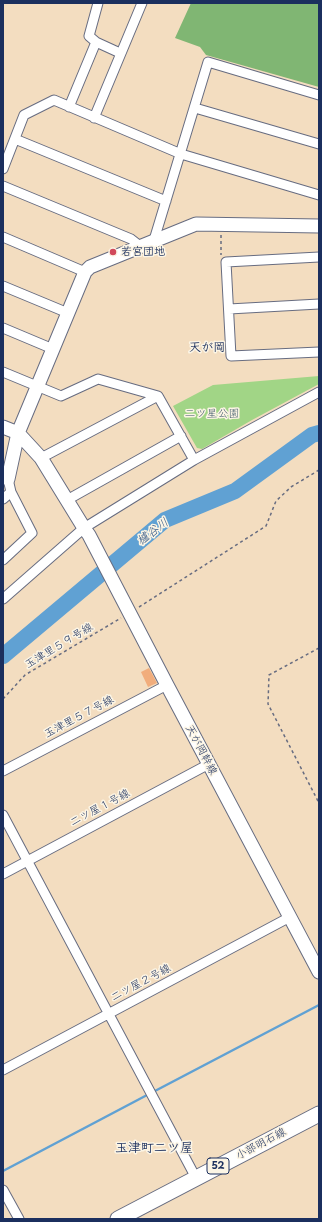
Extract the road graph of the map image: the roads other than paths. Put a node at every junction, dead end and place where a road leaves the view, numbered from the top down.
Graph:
1 (98, 3) edge
2 (142, 3) edge
3 (96, 42) junction
4 (120, 53) junction
5 (319, 95) edge
6 (69, 107) junction
7 (194, 108) junction
8 (94, 118) junction
9 (15, 139) junction
10 (319, 144) edge
11 (181, 154) junction
12 (3, 169) edge
13 (3, 186) edge
14 (319, 195) edge
15 (166, 201) junction
16 (319, 226) edge
17 (3, 237) edge
18 (154, 240) junction
19 (140, 246) junction
20 (319, 257) edge
21 (85, 272) junction
22 (3, 286) edge
23 (319, 304) edge
24 (229, 309) junction
25 (68, 313) junction
26 (3, 328) edge
27 (53, 349) junction
28 (319, 352) edge
29 (3, 372) edge
30 (37, 386) junction
31 (319, 392) edge
32 (158, 396) junction
33 (3, 427) edge
34 (18, 433) junction
35 (181, 436) junction
36 (41, 458) junction
37 (194, 460) junction
38 (5, 479) edge
39 (11, 492) junction
40 (3, 500) edge
41 (67, 500) junction
42 (87, 532) junction
43 (3, 560) edge
44 (3, 599) edge
45 (167, 685) junction
46 (208, 764) junction
47 (3, 771) edge
48 (3, 815) edge
49 (28, 861) junction
50 (3, 874) edge
51 (290, 917) junction
52 (319, 972) edge
53 (108, 1014) junction
54 (3, 1070) edge
55 (319, 1114) edge
56 (196, 1178) junction
57 (3, 1190) edge
58 (19, 1219) edge
59 (118, 1219) edge

1 - 3 street
2 - 4 street
3 - 4 street
3 - 6 street
4 - 8 street
5 - 7 street
6 - 8 street
6 - 9 street
7 - 10 street
7 - 11 street
8 - 11 street
9 - 12 street
9 - 15 street
11 - 14 street
11 - 15 street
13 - 19 street
15 - 18 street
16 - 18 street
17 - 21 street
18 - 19 street
19 - 21 street
20 - 24 street
21 - 25 street
22 - 25 street
23 - 24 street
24 - 28 street
25 - 27 street
26 - 27 street
27 - 30 street
29 - 30 street
30 - 32 street
30 - 34 street
31 - 37 street
32 - 35 street
32 - 36 street
33 - 34 street
34 - 36 street, 天が岡幹線
34 - 38 street
35 - 37 street
35 - 41 street
36 - 41 street, 天が岡幹線
37 - 42 street
38 - 39 street
39 - 40 street
39 - 43 street
41 - 42 street, 天が岡幹線
42 - 44 street
42 - 45 street, 天が岡幹線
45 - 46 street, 天が岡幹線
45 - 47 street, 玉津里５７号線
46 - 49 street, 二ツ屋１号線
46 - 51 street, 天が岡幹線
48 - 49 street
49 - 50 street, 二ツ屋１号線
49 - 53 street
51 - 52 street, 天が岡幹線
51 - 53 street, 二ツ屋２号線
53 - 54 street, 二ツ屋２号線
53 - 56 street
55 - 56 main road, 小部明石線 / 52
56 - 59 main road, 小部明石線 / 52
57 - 58 street

